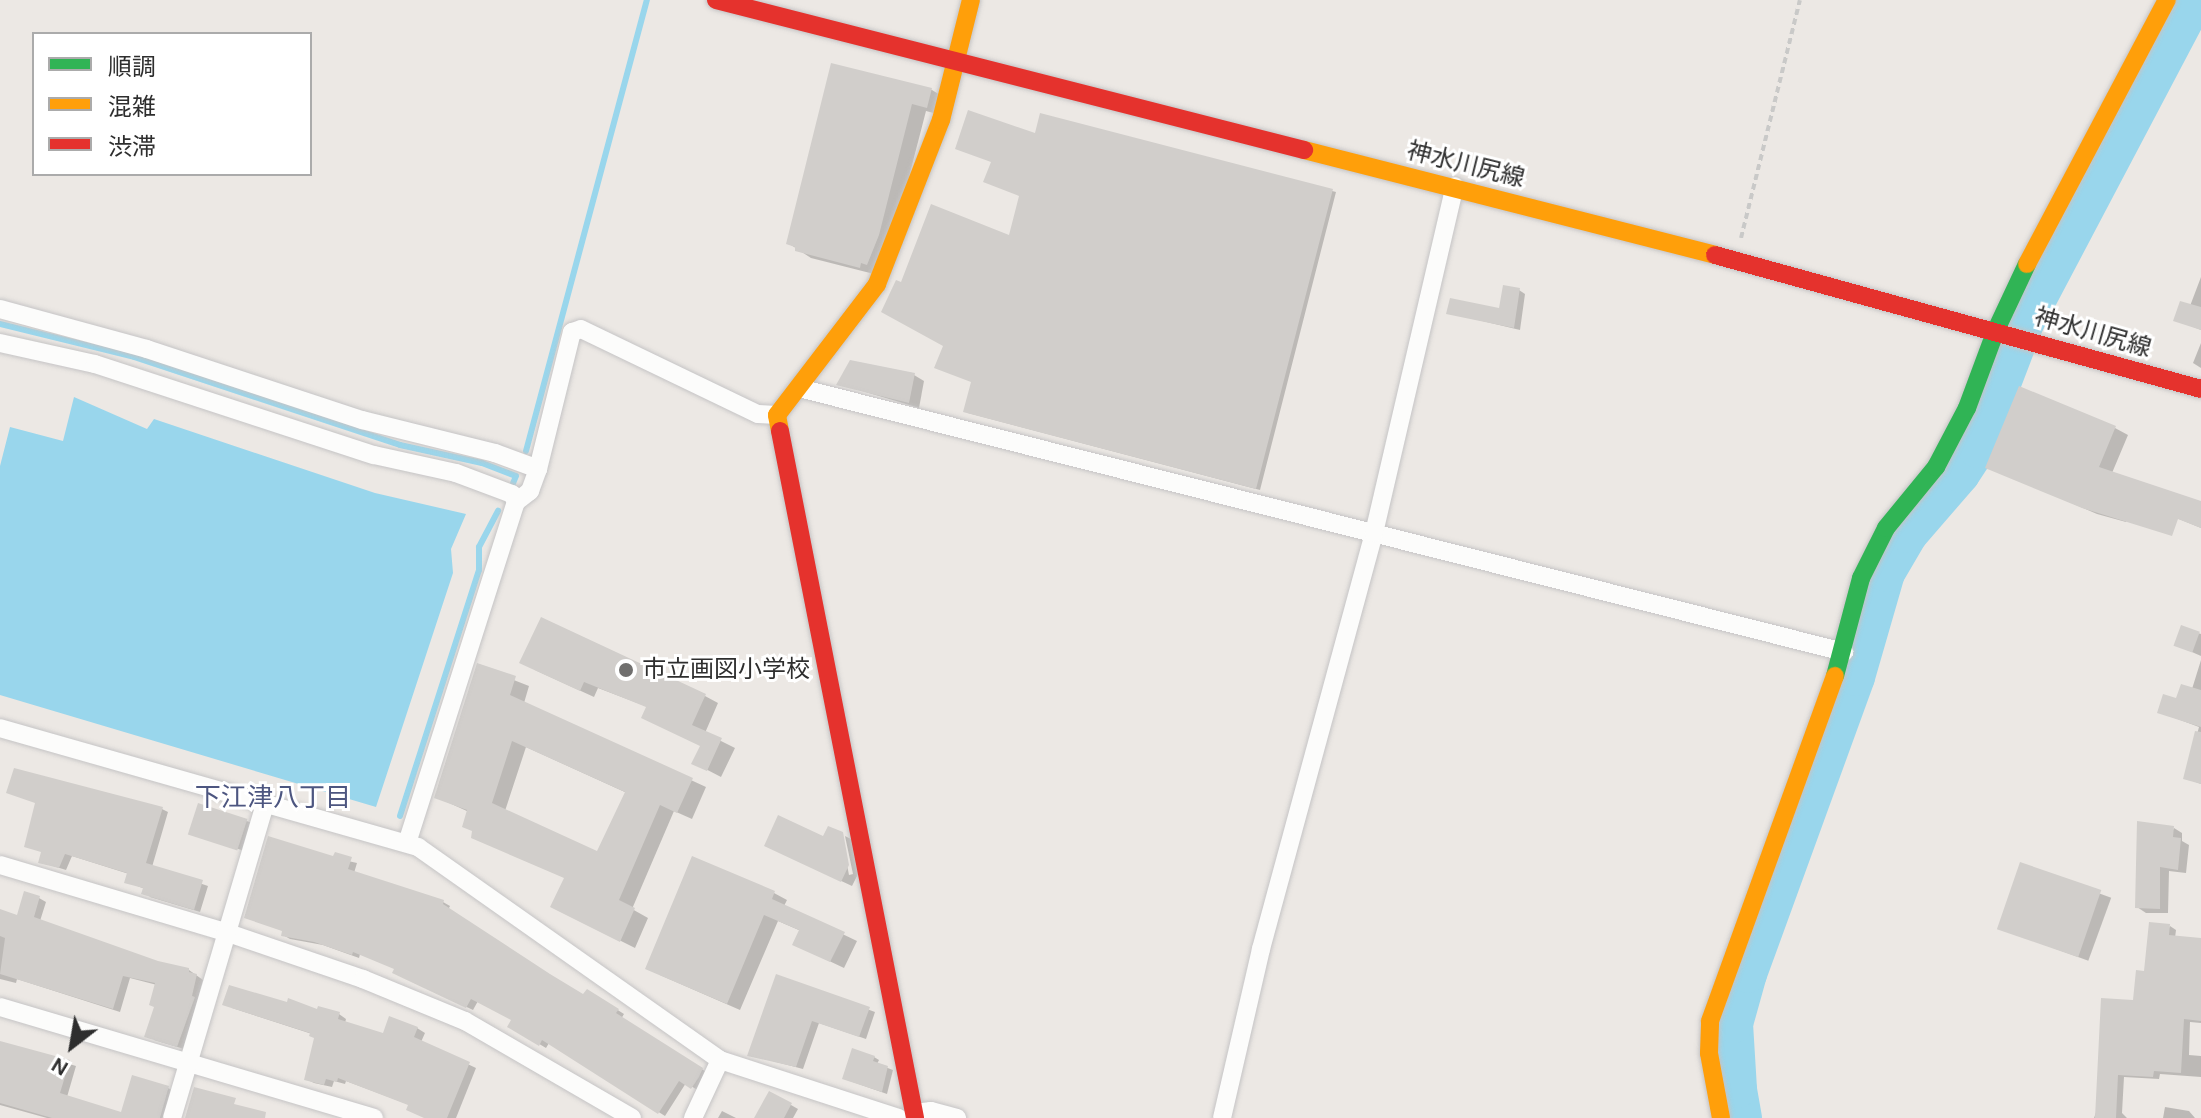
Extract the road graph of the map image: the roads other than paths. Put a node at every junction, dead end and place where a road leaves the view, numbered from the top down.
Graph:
1 (716, 0) edge
2 (971, 0) edge
3 (2167, 0) edge
4 (956, 61) junction
5 (1455, 186) junction
6 (0, 309) edge
7 (2001, 332) junction
8 (0, 343) edge
9 (799, 388) junction
10 (2201, 389) edge
11 (777, 415) junction
12 (538, 469) junction
13 (516, 502) junction
14 (1374, 533) junction
15 (1844, 652) junction
16 (0, 728) edge
17 (265, 805) junction
18 (407, 843) junction
19 (0, 865) edge
20 (225, 932) junction
21 (0, 1007) edge
22 (720, 1060) junction
23 (188, 1063) junction
24 (910, 1116) edge
25 (172, 1118) edge
26 (374, 1118) edge
27 (632, 1118) edge
28 (693, 1118) edge
29 (957, 1118) edge
30 (1222, 1118) edge
31 (1721, 1118) edge

1 - 4 street, 神水川尻線
2 - 4 street
3 - 7 street
4 - 5 street, 神水川尻線
4 - 9 street
5 - 7 street, 神水川尻線
5 - 14 street
6 - 12 street
7 - 10 street, 神水川尻線
7 - 15 street
8 - 13 street
9 - 11 street
9 - 14 street
11 - 12 street
11 - 24 street
12 - 13 street
13 - 18 street
14 - 15 street
14 - 30 street
15 - 31 street
16 - 17 street
17 - 18 street
17 - 20 street
18 - 22 street
19 - 20 street
20 - 23 street
20 - 27 street
21 - 23 street
22 - 24 street
22 - 28 street
23 - 25 street
23 - 26 street
24 - 29 street

